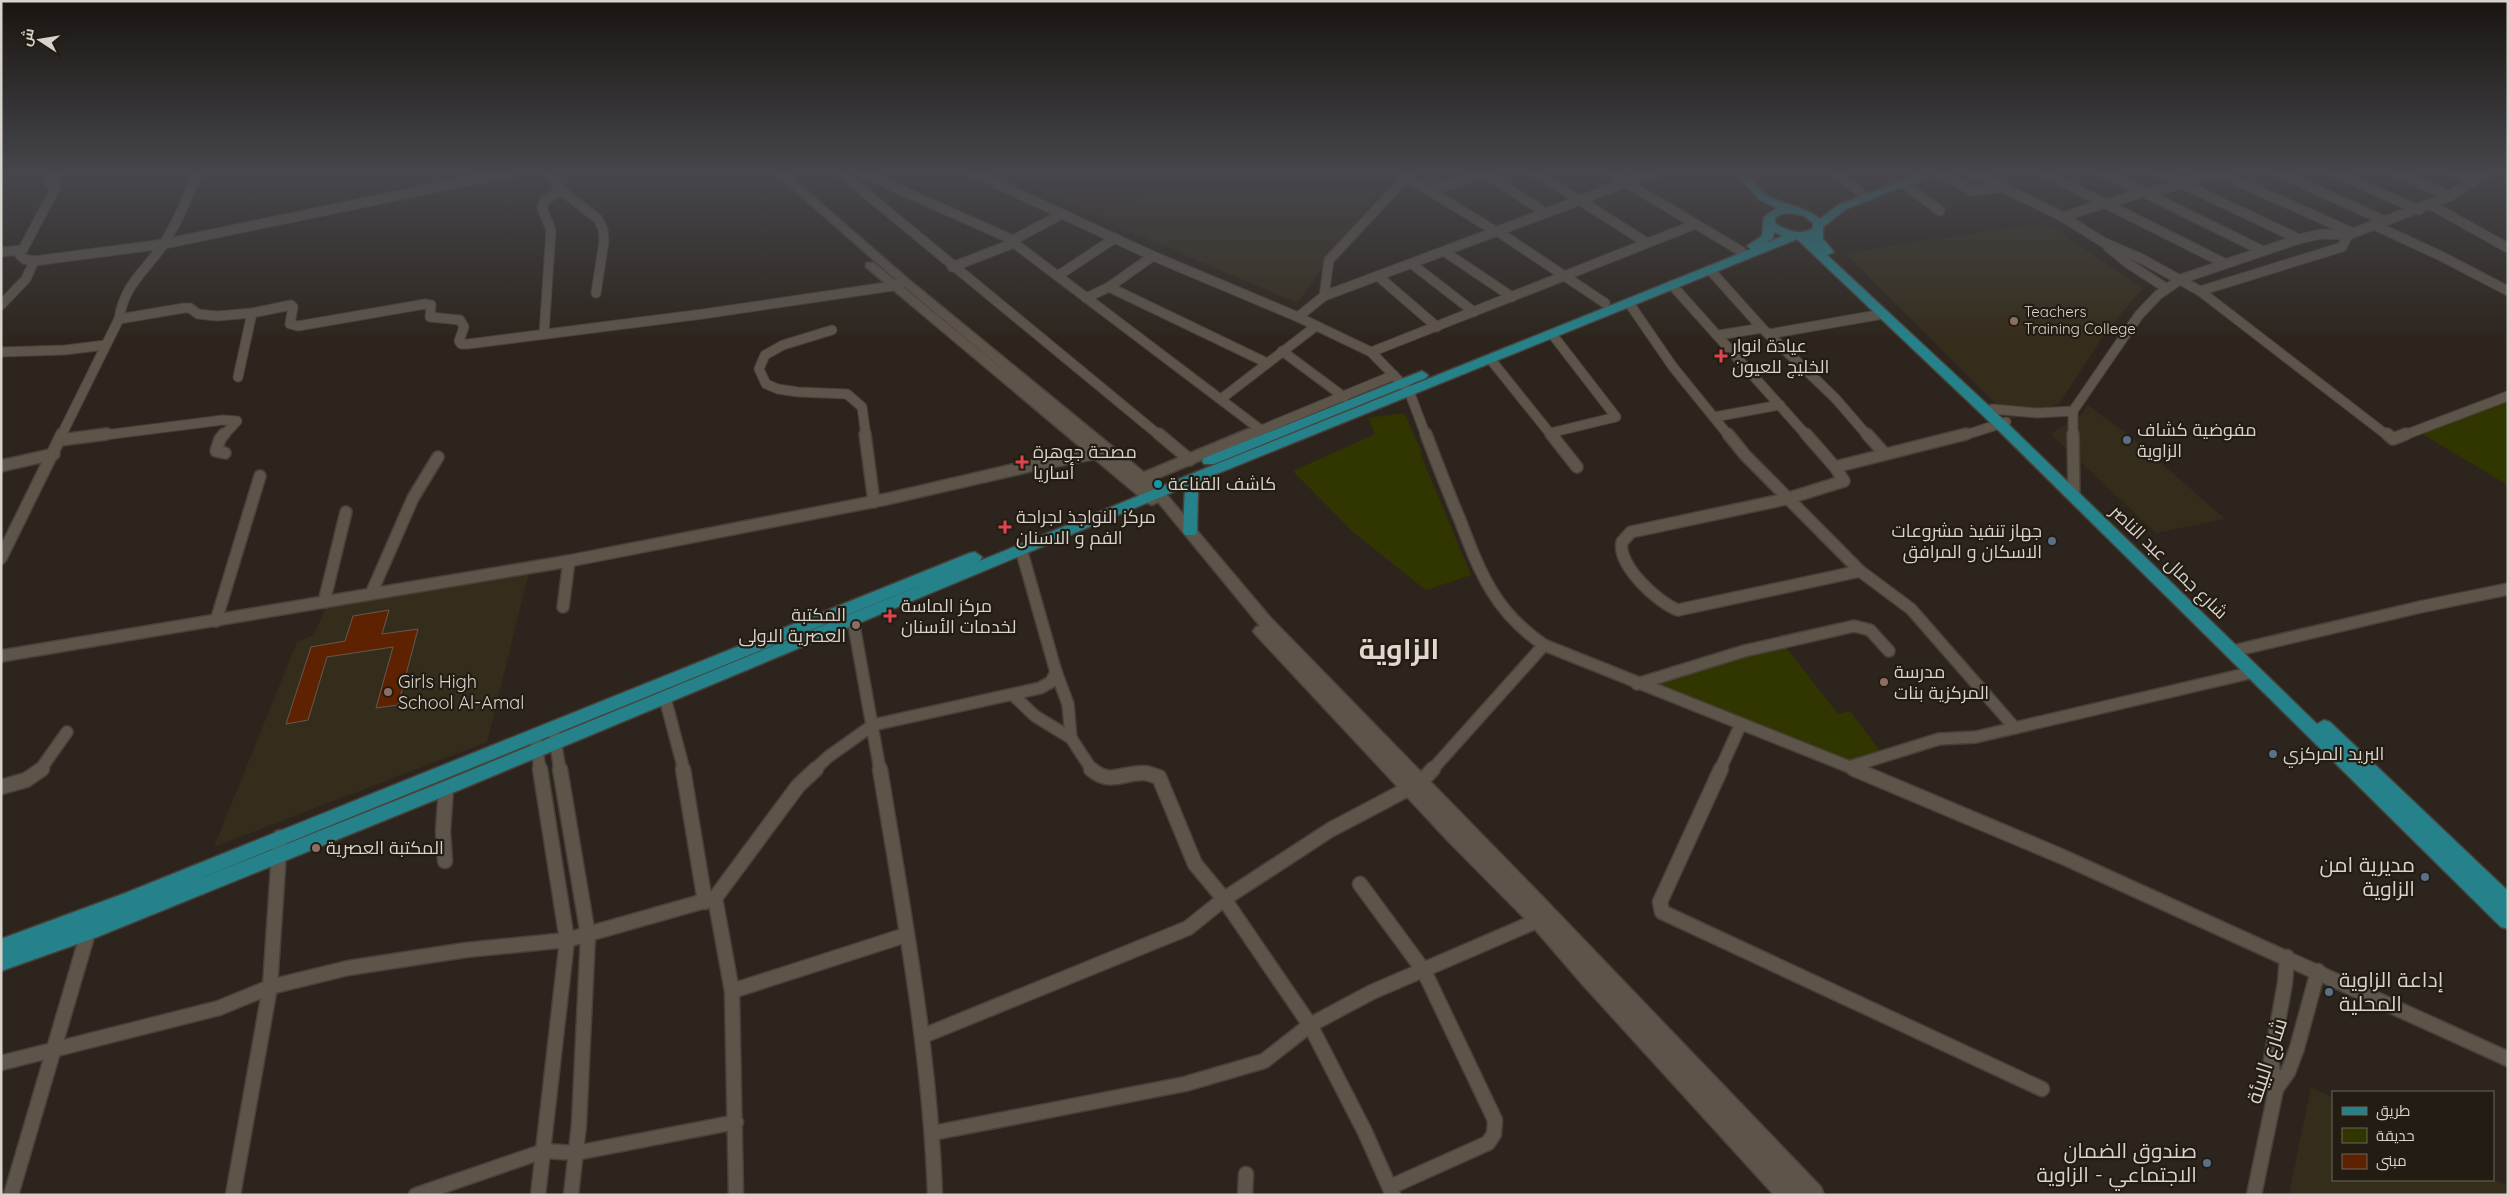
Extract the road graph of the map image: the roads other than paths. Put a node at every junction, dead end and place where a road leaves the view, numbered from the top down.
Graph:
1 (37, 228) edge
2 (172, 228) edge
3 (242, 228) edge
4 (550, 228) edge
5 (602, 228) edge
6 (833, 228) edge
7 (839, 228) edge
8 (906, 228) edge
9 (982, 228) edge
10 (1038, 228) edge
11 (1093, 228) edge
12 (1359, 228) edge
13 (1491, 228) edge
14 (1504, 228) edge
15 (1623, 228) edge
16 (1686, 228) edge
17 (1702, 228) edge
18 (1770, 228) edge
19 (1778, 228) edge
20 (1818, 228) joint
21 (2080, 228) edge
22 (2155, 228) edge
23 (2215, 228) edge
24 (2275, 228) edge
25 (2338, 228) edge
26 (2367, 228) edge
27 (2380, 228) edge
28 (2472, 228) edge
29 (1496, 231) junction
30 (2351, 234) junction
31 (1798, 235) junction
32 (1115, 238) junction
33 (2299, 239) junction
34 (1013, 242) junction
35 (2103, 242) junction
36 (1647, 243) junction
37 (164, 244) junction
38 (1774, 244) junction
39 (2508, 248) edge
40 (21, 250) junction
41 (1741, 251) junction
42 (2263, 251) junction
43 (1, 252) edge
44 (1445, 252) junction
45 (1819, 252) junction
46 (1153, 256) junction
47 (34, 261) junction
48 (2224, 263) junction
49 (1412, 264) junction
50 (952, 267) junction
51 (1710, 270) junction
52 (1059, 275) junction
53 (1563, 275) junction
54 (1378, 276) junction
55 (2181, 279) junction
56 (899, 283) junction
57 (1672, 285) junction
58 (1109, 287) junction
59 (2166, 288) junction
60 (2200, 291) junction
61 (2508, 291) edge
62 (596, 293) dead end
63 (1324, 296) junction
64 (1512, 297) junction
65 (1086, 298) junction
66 (1605, 303) junction
67 (1629, 303) junction
68 (1, 305) edge
69 (1474, 312) junction
70 (252, 313) junction
71 (1884, 314) junction
72 (1298, 317) junction
73 (119, 319) junction
74 (1316, 326) junction
75 (1437, 327) junction
76 (832, 330) dead end
77 (1765, 331) junction
78 (544, 334) junction
79 (1552, 334) junction
80 (1718, 335) junction
81 (105, 345) junction
82 (1282, 351) junction
83 (1, 352) edge
84 (1371, 352) junction
85 (1491, 360) junction
86 (1267, 363) junction
87 (238, 377) dead end
88 (1402, 383) junction
89 (1344, 396) junction
90 (2508, 396) edge
91 (1221, 399) junction
92 (1780, 405) junction
93 (1992, 409) junction
94 (2073, 411) junction
95 (1714, 417) junction
96 (2003, 423) junction
97 (1261, 430) junction
98 (1550, 433) junction
99 (60, 440) junction
100 (1103, 452) junction
101 (225, 453) dead end
102 (54, 454) junction
103 (1885, 454) junction
104 (438, 457) dead end
105 (1190, 460) junction
106 (1, 466) edge
107 (1577, 467) dead end
108 (1835, 467) junction
109 (260, 476) dead end
110 (1199, 476) junction
111 (1149, 489) junction
112 (2074, 492) junction
113 (1786, 499) junction
114 (874, 502) junction
115 (346, 512) dead end
116 (1190, 532) junction
117 (1021, 549) junction
118 (1, 558) edge
119 (569, 561) junction
120 (1860, 571) junction
121 (2508, 589) edge
122 (370, 594) junction
123 (324, 602) junction
124 (563, 607) dead end
125 (216, 620) junction
126 (853, 620) junction
127 (1544, 645) junction
128 (2239, 650) junction
129 (1889, 651) dead end
130 (1, 656) edge
131 (1056, 672) junction
132 (2254, 672) junction
133 (1637, 684) junction
134 (1013, 695) junction
135 (665, 698) junction
136 (1741, 724) junction
137 (873, 725) junction
138 (553, 727) junction
139 (2015, 728) junction
140 (68, 732) dead end
141 (1071, 738) junction
142 (536, 742) junction
143 (556, 742) junction
144 (1849, 767) junction
145 (1415, 786) junction
146 (1, 787) edge
147 (446, 788) junction
148 (280, 837) junction
149 (281, 852) junction
150 (445, 861) dead end
151 (1360, 884) dead end
152 (1224, 899) junction
153 (710, 900) junction
154 (2508, 904) edge
155 (91, 914) junction
156 (1539, 920) junction
157 (2508, 921) edge
158 (90, 931) junction
159 (588, 935) junction
160 (906, 935) junction
161 (568, 940) junction
162 (1, 947) edge
163 (2288, 957) junction
164 (1, 963) edge
165 (1424, 971) junction
166 (2318, 971) junction
167 (270, 987) junction
168 (732, 991) junction
169 (1310, 1025) junction
170 (923, 1036) junction
171 (53, 1052) junction
172 (2508, 1059) edge
173 (1, 1063) edge
174 (2042, 1089) dead end
175 (2276, 1090) junction
176 (736, 1122) junction
177 (933, 1133) junction
178 (544, 1151) junction
179 (576, 1153) junction
180 (1246, 1174) dead end
181 (1392, 1191) edge
182 (11, 1195) edge
183 (233, 1195) edge
184 (416, 1195) edge
185 (538, 1195) edge
186 (571, 1195) edge
187 (736, 1195) edge
188 (935, 1195) edge
189 (1245, 1195) edge
190 (1789, 1195) edge
191 (1813, 1195) edge
192 (2254, 1195) edge

1 - 40 street
2 - 37 street
3 - 37 street
4 - 78 street
5 - 62 street
6 - 56 main road
7 - 56 main road
8 - 50 street
9 - 34 street
10 - 34 street
11 - 32 street
12 - 63 street
13 - 29 street
14 - 29 street
15 - 36 street
16 - 36 street
17 - 41 street
18 - 41 main road
19 - 31 main road
20 - 31 main road
20 - 93 main road, شارع جمال عبد الناصر
21 - 35 street
22 - 48 street
23 - 42 street
24 - 33 street
25 - 30 street
26 - 30 street
27 - 61 street
28 - 39 street
29 - 44 street
29 - 53 street
30 - 33 street
30 - 60 street
31 - 38 main road
31 - 45 main road, شارع جمال عبد الناصر
32 - 46 street
32 - 52 street
33 - 42 street
34 - 50 street
34 - 52 street
35 - 55 street
35 - 59 street
36 - 53 street
37 - 47 street
37 - 73 street
38 - 45 main road
38 - 51 main road
40 - 43 street
40 - 47 street
41 - 66 main road
42 - 48 street
44 - 49 street
44 - 64 street
45 - 71 main road, شارع جمال عبد الناصر
46 - 58 street
46 - 72 street
47 - 68 street
48 - 55 street
49 - 54 street
49 - 69 street
50 - 105 street
51 - 57 main road
51 - 77 street
52 - 65 street
53 - 64 street
53 - 66 street
54 - 63 street
54 - 75 street
55 - 59 street
55 - 60 street
56 - 78 street
56 - 100 main road
57 - 67 main road
57 - 80 street
58 - 65 street
58 - 86 street
59 - 94 street
60 - 90 street
63 - 72 street
64 - 69 street
65 - 91 street
66 - 88 main road
67 - 79 main road
67 - 95 street
69 - 75 street
70 - 73 street
70 - 78 street
70 - 87 street
71 - 77 street
71 - 96 main road, شارع جمال عبد الناصر
72 - 74 street
73 - 81 street
74 - 82 street
74 - 84 street
75 - 84 street
76 - 114 street
77 - 80 street
77 - 103 street
79 - 85 main road
79 - 98 street
80 - 92 street
81 - 83 street
81 - 99 street
82 - 86 street
82 - 89 street
84 - 88 street
85 - 88 main road
85 - 98 street
86 - 91 street
88 - 89 street
88 - 110 main road
88 - 111 main road
88 - 127 street
89 - 97 street
91 - 97 street
92 - 95 street
92 - 108 street
93 - 94 street
93 - 96 main road, شارع جمال عبد الناصر
94 - 112 street
95 - 113 street
96 - 103 street
96 - 112 main road, شارع جمال عبد الناصر
97 - 105 street
98 - 107 street
99 - 101 street
99 - 102 street
100 - 111 main road
100 - 114 street
102 - 106 street
102 - 118 street
103 - 108 street
104 - 122 street
105 - 111 street
108 - 113 street
109 - 125 street
110 - 111 main road
110 - 116 main road
111 - 116 main road
111 - 117 main road
111 - 138 main road
111 - 145 main road
112 - 128 main road, شارع جمال عبد الناصر
113 - 120 street
113 - 120 street
114 - 119 street
115 - 123 street
116 - 145 main road
117 - 126 main road
117 - 131 street
119 - 122 street
119 - 124 street
120 - 139 street
121 - 128 street
122 - 123 street
123 - 125 street
125 - 130 street
126 - 135 main road
126 - 137 street
127 - 133 street
127 - 145 street
128 - 132 main road, شارع جمال عبد الناصر
128 - 154 main road, شارع جمال عبد الناصر
129 - 133 street
131 - 134 street
131 - 141 street
132 - 139 street
132 - 157 main road, شارع جمال عبد الناصر
133 - 136 street
134 - 137 street
134 - 141 street
135 - 143 main road
135 - 153 street
136 - 144 street
136 - 174 street
137 - 153 street
137 - 160 street
138 - 142 main road
138 - 143 street
139 - 144 street
140 - 146 street
141 - 152 street
142 - 143 main road
142 - 147 main road
142 - 148 main road
142 - 161 street
143 - 159 street
144 - 163 street
145 - 152 street
145 - 156 main road
145 - 191 main road
147 - 149 main road
147 - 150 street
148 - 149 street
148 - 155 main road
149 - 158 main road
149 - 167 street
151 - 165 street
152 - 169 street
152 - 170 street
153 - 159 street
153 - 168 street
155 - 158 street
155 - 162 main road
156 - 165 street
156 - 190 main road
158 - 164 main road
158 - 171 street
159 - 161 street
159 - 179 street
160 - 168 street
160 - 170 street
161 - 167 street
161 - 178 street
163 - 166 street
163 - 175 street
165 - 169 street
165 - 181 street
166 - 172 street
166 - 175 street, شارع البيئة
167 - 171 street
167 - 183 street
168 - 176 street
169 - 177 street
169 - 181 street
170 - 177 street
171 - 173 street
171 - 182 street
175 - 192 street, شارع البيئة
176 - 179 street
176 - 187 street
177 - 188 street
178 - 179 street
178 - 184 street
178 - 185 street
179 - 186 street
180 - 189 street

